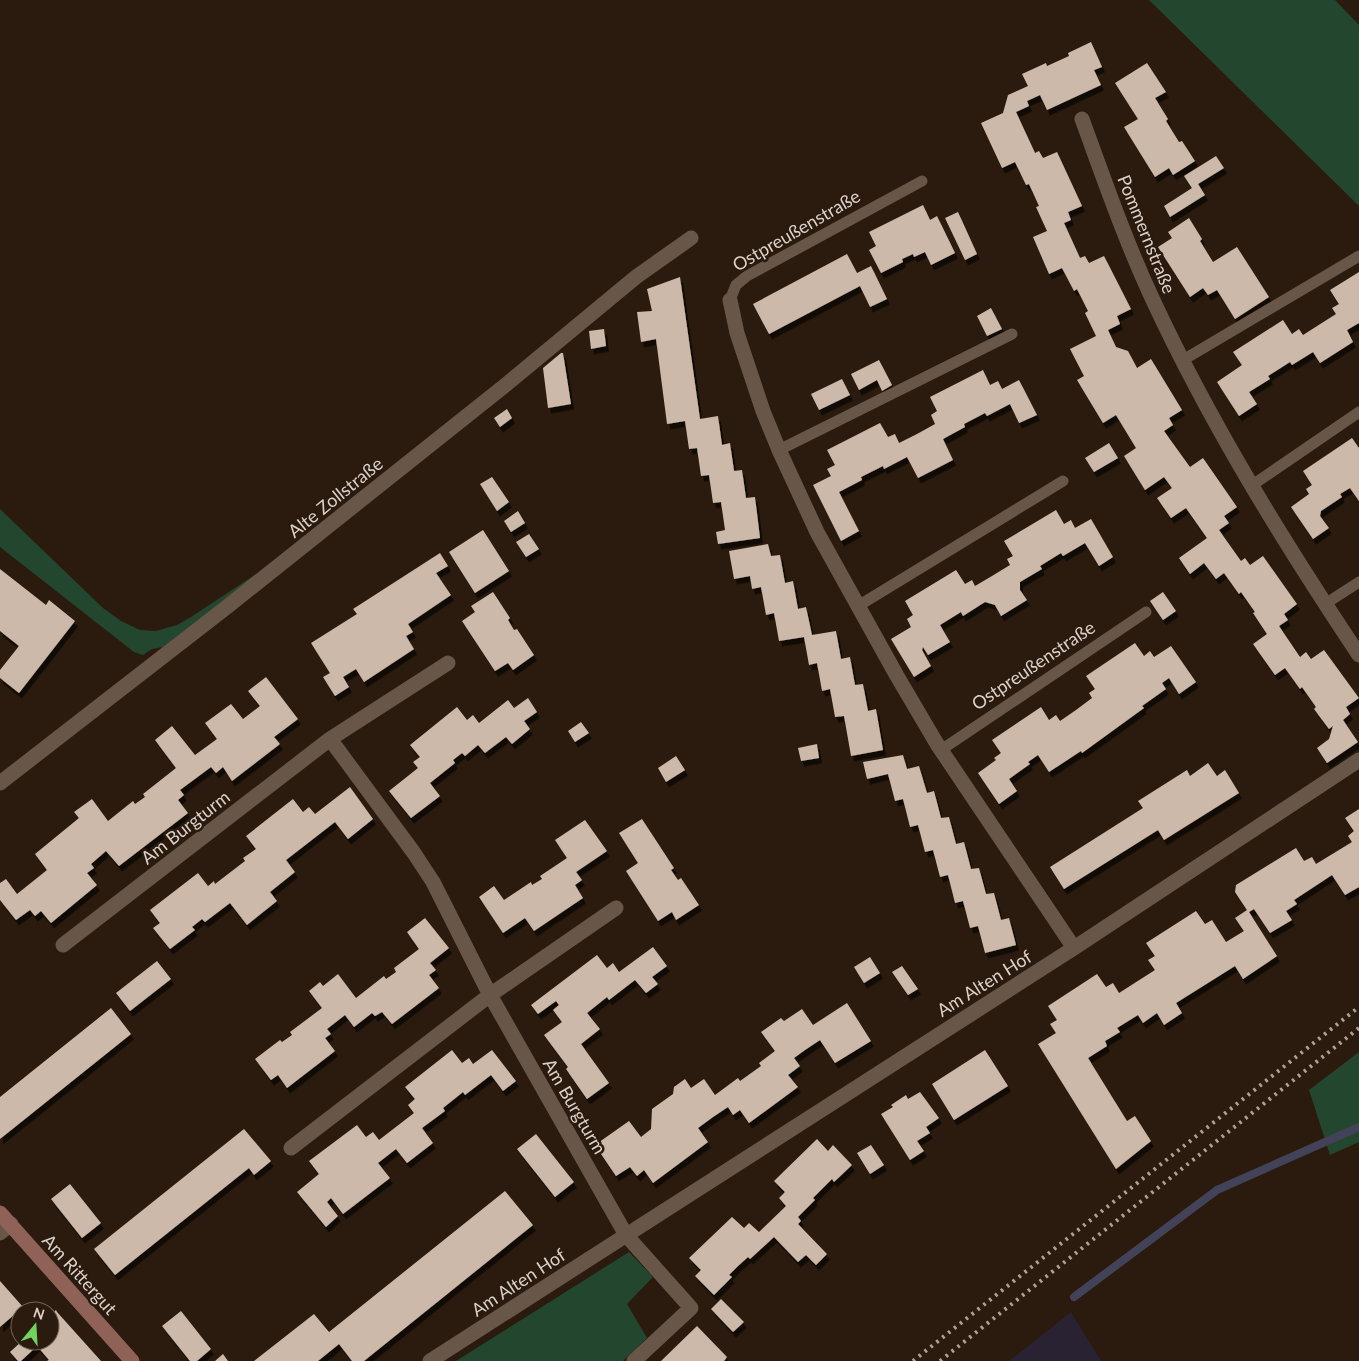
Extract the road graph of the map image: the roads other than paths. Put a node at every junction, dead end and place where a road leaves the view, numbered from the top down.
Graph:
1 (1082, 118) dead end
2 (922, 181) dead end
3 (692, 238) dead end
4 (1359, 256) edge
5 (730, 300) joint
6 (1012, 334) dead end
7 (1183, 360) junction
8 (1359, 412) edge
9 (779, 450) junction
10 (1063, 481) dead end
11 (1252, 486) junction
12 (1359, 582) edge
13 (1325, 604) junction
14 (858, 606) junction
15 (1146, 612) dead end
16 (1359, 655) edge
17 (448, 663) dead end
18 (330, 739) junction
19 (941, 750) junction
20 (1359, 760) edge
21 (0, 783) edge
22 (616, 908) dead end
23 (63, 945) dead end
24 (1074, 948) junction
25 (490, 995) junction
26 (291, 1148) dead end
27 (0, 1213) edge
28 (5, 1229) edge
29 (626, 1235) junction
30 (132, 1361) edge
31 (430, 1361) edge
32 (634, 1361) edge

1 - 7 street, Pommernstraße
2 - 5 lane, Ostpreußenstraße
3 - 21 street, Alte Zollstraße
4 - 7 lane
5 - 9 street, Ostpreußenstraße
6 - 9 lane
7 - 11 street, Pommernstraße
8 - 11 lane
9 - 14 street, Ostpreußenstraße
10 - 14 lane
11 - 13 street, Pommernstraße
12 - 13 lane
13 - 16 street, Pommernstraße
14 - 19 street, Ostpreußenstraße
15 - 19 lane, Ostpreußenstraße
17 - 18 street, Am Burgturm
18 - 23 street, Am Burgturm
18 - 25 street, Am Burgturm
19 - 24 street, Ostpreußenstraße
20 - 24 street, Am Alten Hof
22 - 25 street
24 - 29 street, Am Alten Hof
25 - 26 street
25 - 29 street, Am Burgturm
27 - 28 street, Am Rittergut
28 - 30 street, Am Rittergut
29 - 31 street, Am Alten Hof
29 - 32 street

